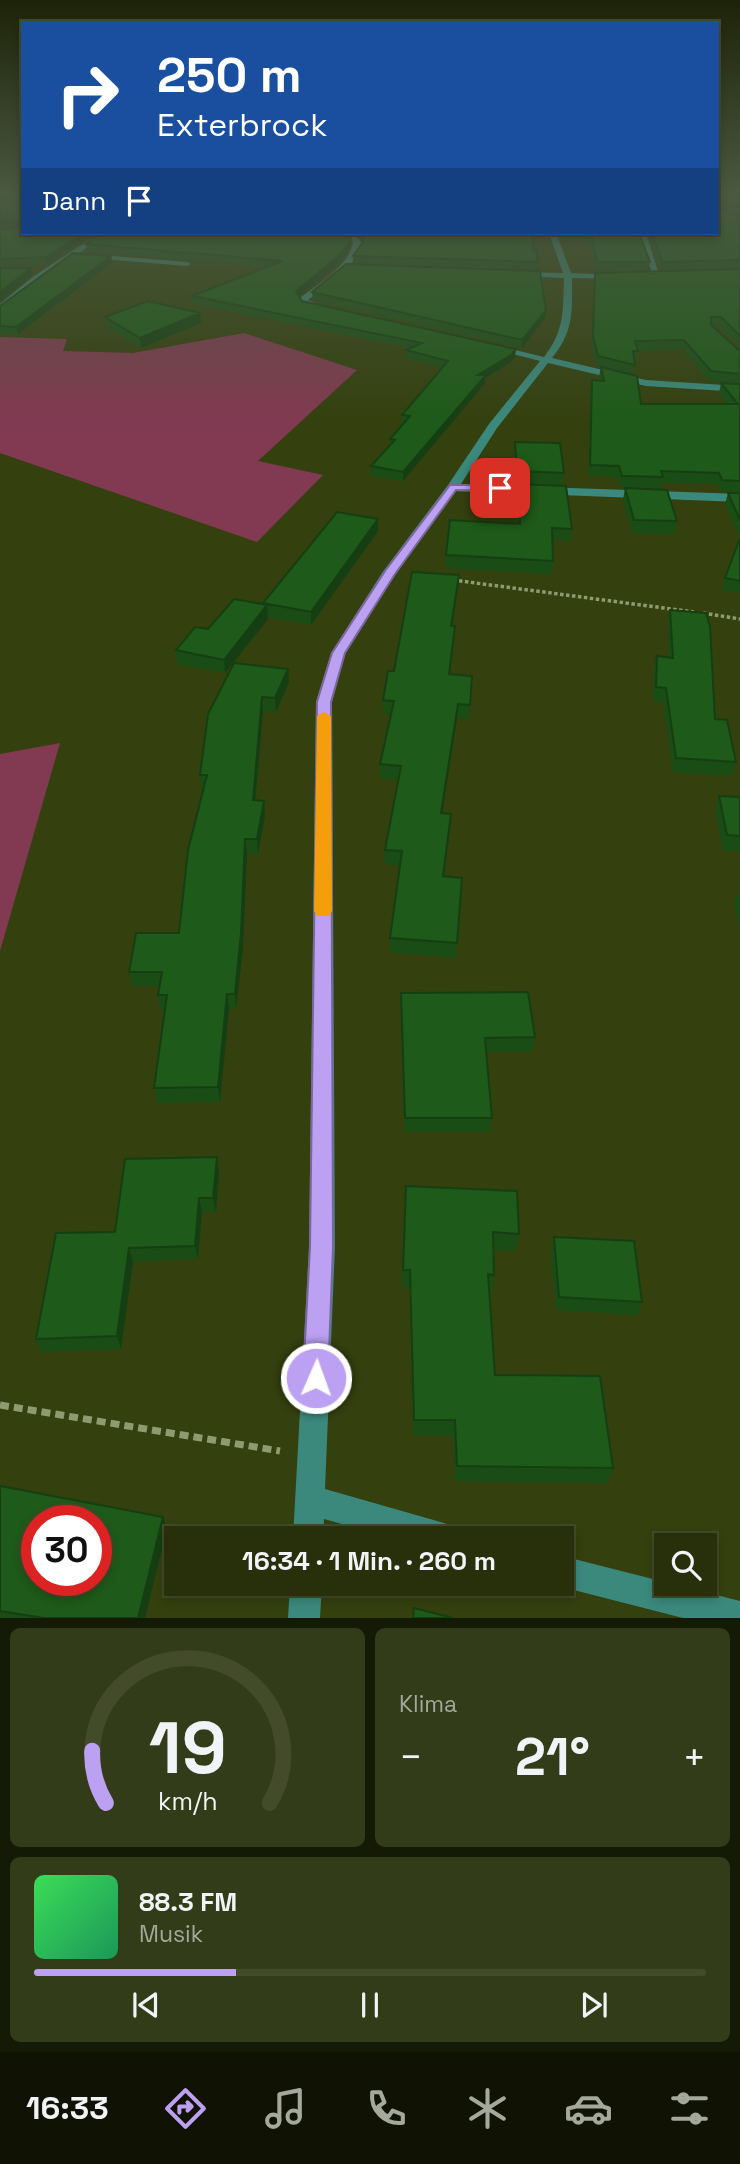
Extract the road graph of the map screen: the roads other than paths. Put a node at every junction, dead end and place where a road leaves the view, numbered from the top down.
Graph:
1 (48, 269) edge
2 (340, 270) edge
3 (566, 270) edge
4 (655, 270) edge
5 (508, 274) edge
6 (568, 275) junction
7 (667, 275) edge
8 (630, 276) edge
9 (643, 276) edge
10 (657, 276) junction
11 (0, 309) edge
12 (333, 309) edge
13 (484, 345) edge
14 (548, 361) junction
15 (740, 389) edge
16 (453, 487) junction
17 (740, 498) edge
18 (310, 1500) junction
19 (309, 1526) edge
20 (401, 1526) edge
21 (574, 1574) edge
22 (305, 1596) edge
23 (740, 1616) edge
24 (304, 1618) edge

1 - 11 street
2 - 12 street
3 - 6 street
4 - 10 street
5 - 6 street
6 - 8 street
6 - 14 street
7 - 10 street
9 - 10 street
13 - 14 street
14 - 15 street
14 - 16 street
16 - 17 street
16 - 18 street
18 - 19 street
18 - 20 street
21 - 23 street
22 - 24 street

